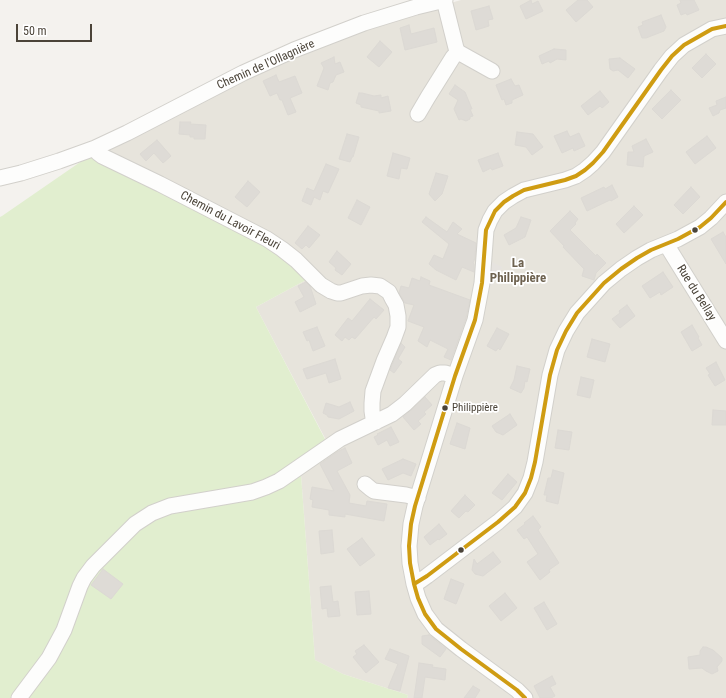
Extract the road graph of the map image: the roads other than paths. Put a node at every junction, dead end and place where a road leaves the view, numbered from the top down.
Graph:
1 (444, 0) edge
2 (726, 26) edge
3 (458, 52) junction
4 (492, 71) dead end
5 (418, 114) dead end
6 (95, 148) junction
7 (0, 178) edge
8 (726, 202) edge
9 (666, 244) junction
10 (726, 341) edge
11 (455, 376) junction
12 (376, 422) junction
13 (365, 484) dead end
14 (418, 498) junction
15 (414, 584) junction
16 (19, 698) edge
17 (525, 698) edge

1 - 3 street
1 - 6 street, Chemin de l'Ollagnière
2 - 11 street
3 - 4 street
3 - 5 street
6 - 7 street, Chemin de l'Ollagnière
6 - 12 street, Chemin du Lavoir Fleuri
8 - 9 street
9 - 10 street, Rue du Bellay
9 - 15 street
11 - 12 street
11 - 14 street
12 - 16 street
13 - 14 street
14 - 15 street
15 - 17 street

